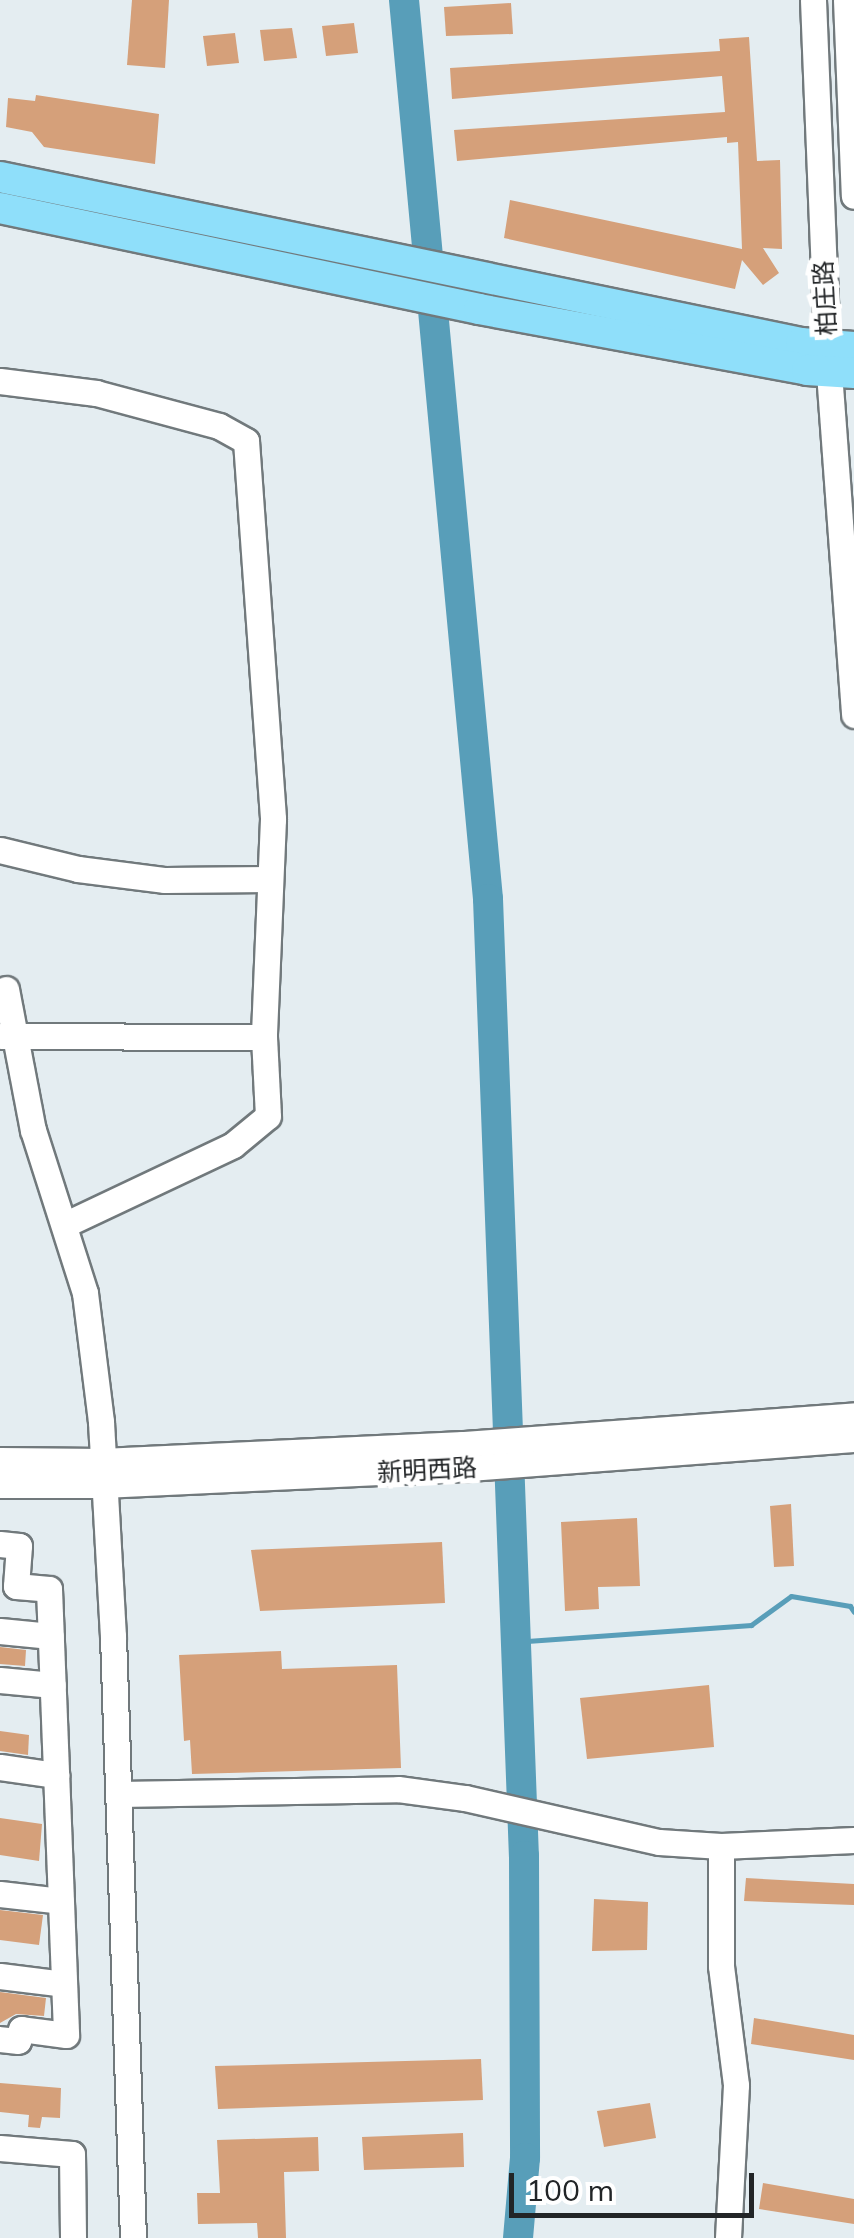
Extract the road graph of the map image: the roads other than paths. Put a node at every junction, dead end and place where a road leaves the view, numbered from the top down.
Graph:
1 (813, 0) edge
2 (846, 0) edge
3 (0, 177) edge
4 (854, 196) edge
5 (0, 208) edge
6 (384, 275) junction
7 (842, 359) edge
8 (0, 381) edge
9 (854, 714) edge
10 (0, 850) edge
11 (270, 878) junction
12 (6, 990) dead end
13 (8, 1036) edge
14 (264, 1037) junction
15 (64, 1226) junction
16 (854, 1415) edge
17 (854, 1438) edge
18 (465, 1456) junction
19 (0, 1460) edge
20 (103, 1473) junction
21 (0, 1485) edge
22 (0, 1544) edge
23 (0, 1631) edge
24 (51, 1636) junction
25 (0, 1680) edge
26 (53, 1686) junction
27 (0, 1768) edge
28 (56, 1775) junction
29 (119, 1794) junction
30 (854, 1840) edge
31 (721, 1846) junction
32 (0, 1894) edge
33 (60, 1901) junction
34 (0, 1976) edge
35 (64, 1984) junction
36 (0, 2039) edge
37 (0, 2148) edge
38 (73, 2238) edge
39 (133, 2238) edge
40 (728, 2238) edge

1 - 7 street, 柏庄路
2 - 4 street
3 - 6 main road
5 - 6 main road
6 - 7 main road
6 - 7 main road
7 - 9 street, 柏庄路
8 - 11 street
10 - 11 street
11 - 14 street
12 - 13 street
13 - 14 street
13 - 15 street
14 - 15 street
15 - 20 street
16 - 18 street, 新明西路
17 - 18 street, 新明西路
18 - 20 street, 新明西路
19 - 20 street, 新明西路
20 - 21 street, 新明西路
20 - 29 street
22 - 24 street
23 - 24 street
24 - 26 street
25 - 26 street
26 - 28 street
27 - 28 street
28 - 33 street
29 - 31 street
29 - 39 street
30 - 31 street
31 - 40 street
32 - 33 street
33 - 35 street
34 - 35 street
35 - 36 street
37 - 38 street

